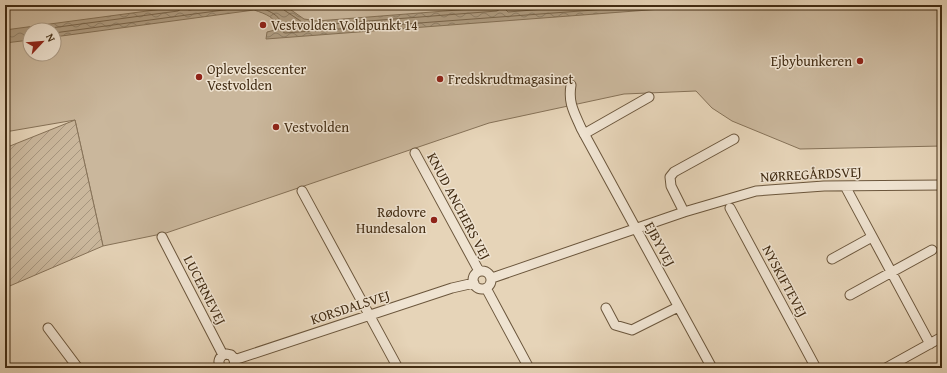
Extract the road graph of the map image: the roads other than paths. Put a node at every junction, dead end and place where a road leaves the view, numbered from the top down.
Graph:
1 (571, 85) dead end
2 (649, 97) dead end
3 (584, 134) junction
4 (734, 139) dead end
5 (415, 153) dead end
6 (942, 184) edge
7 (845, 186) junction
8 (302, 191) dead end
9 (730, 208) dead end
10 (684, 212) junction
11 (636, 228) junction
12 (162, 237) dead end
13 (872, 237) junction
14 (932, 250) dead end
15 (832, 259) dead end
16 (479, 271) junction
17 (892, 272) junction
18 (492, 278) junction
19 (474, 283) junction
20 (486, 288) junction
21 (850, 295) dead end
22 (678, 307) junction
23 (606, 308) dead end
24 (370, 315) junction
25 (48, 328) dead end
26 (942, 337) edge
27 (930, 344) junction
28 (223, 355) junction
29 (233, 364) edge
30 (217, 367) edge
31 (78, 368) edge
32 (398, 368) edge
33 (529, 368) edge
34 (712, 368) edge
35 (816, 368) edge
36 (886, 368) edge

1 - 3 street, EJBYVEJ
2 - 3 street
3 - 11 street, EJBYVEJ
4 - 10 street
5 - 16 street, KNUD ANCHERS VEJ
6 - 7 street, NØRREGÅRDSVEJ
7 - 10 street, NØRREGÅRDSVEJ
7 - 13 street
8 - 24 street
9 - 35 street, NYSKIFTEVEJ
10 - 11 street, NØRREGÅRDSVEJ
11 - 18 street
11 - 22 street, EJBYVEJ
12 - 28 street, LUCERNEVEJ
13 - 15 street
13 - 17 street
14 - 17 street
16 - 18 street
16 - 19 street
17 - 21 street
17 - 27 street
18 - 20 street
19 - 20 street
19 - 24 street, KORSDALSVEJ
20 - 33 street
22 - 23 street
22 - 34 street, EJBYVEJ
24 - 29 street, KORSDALSVEJ
24 - 32 street
25 - 31 street
26 - 27 street
27 - 36 street
28 - 29 street
28 - 30 street

